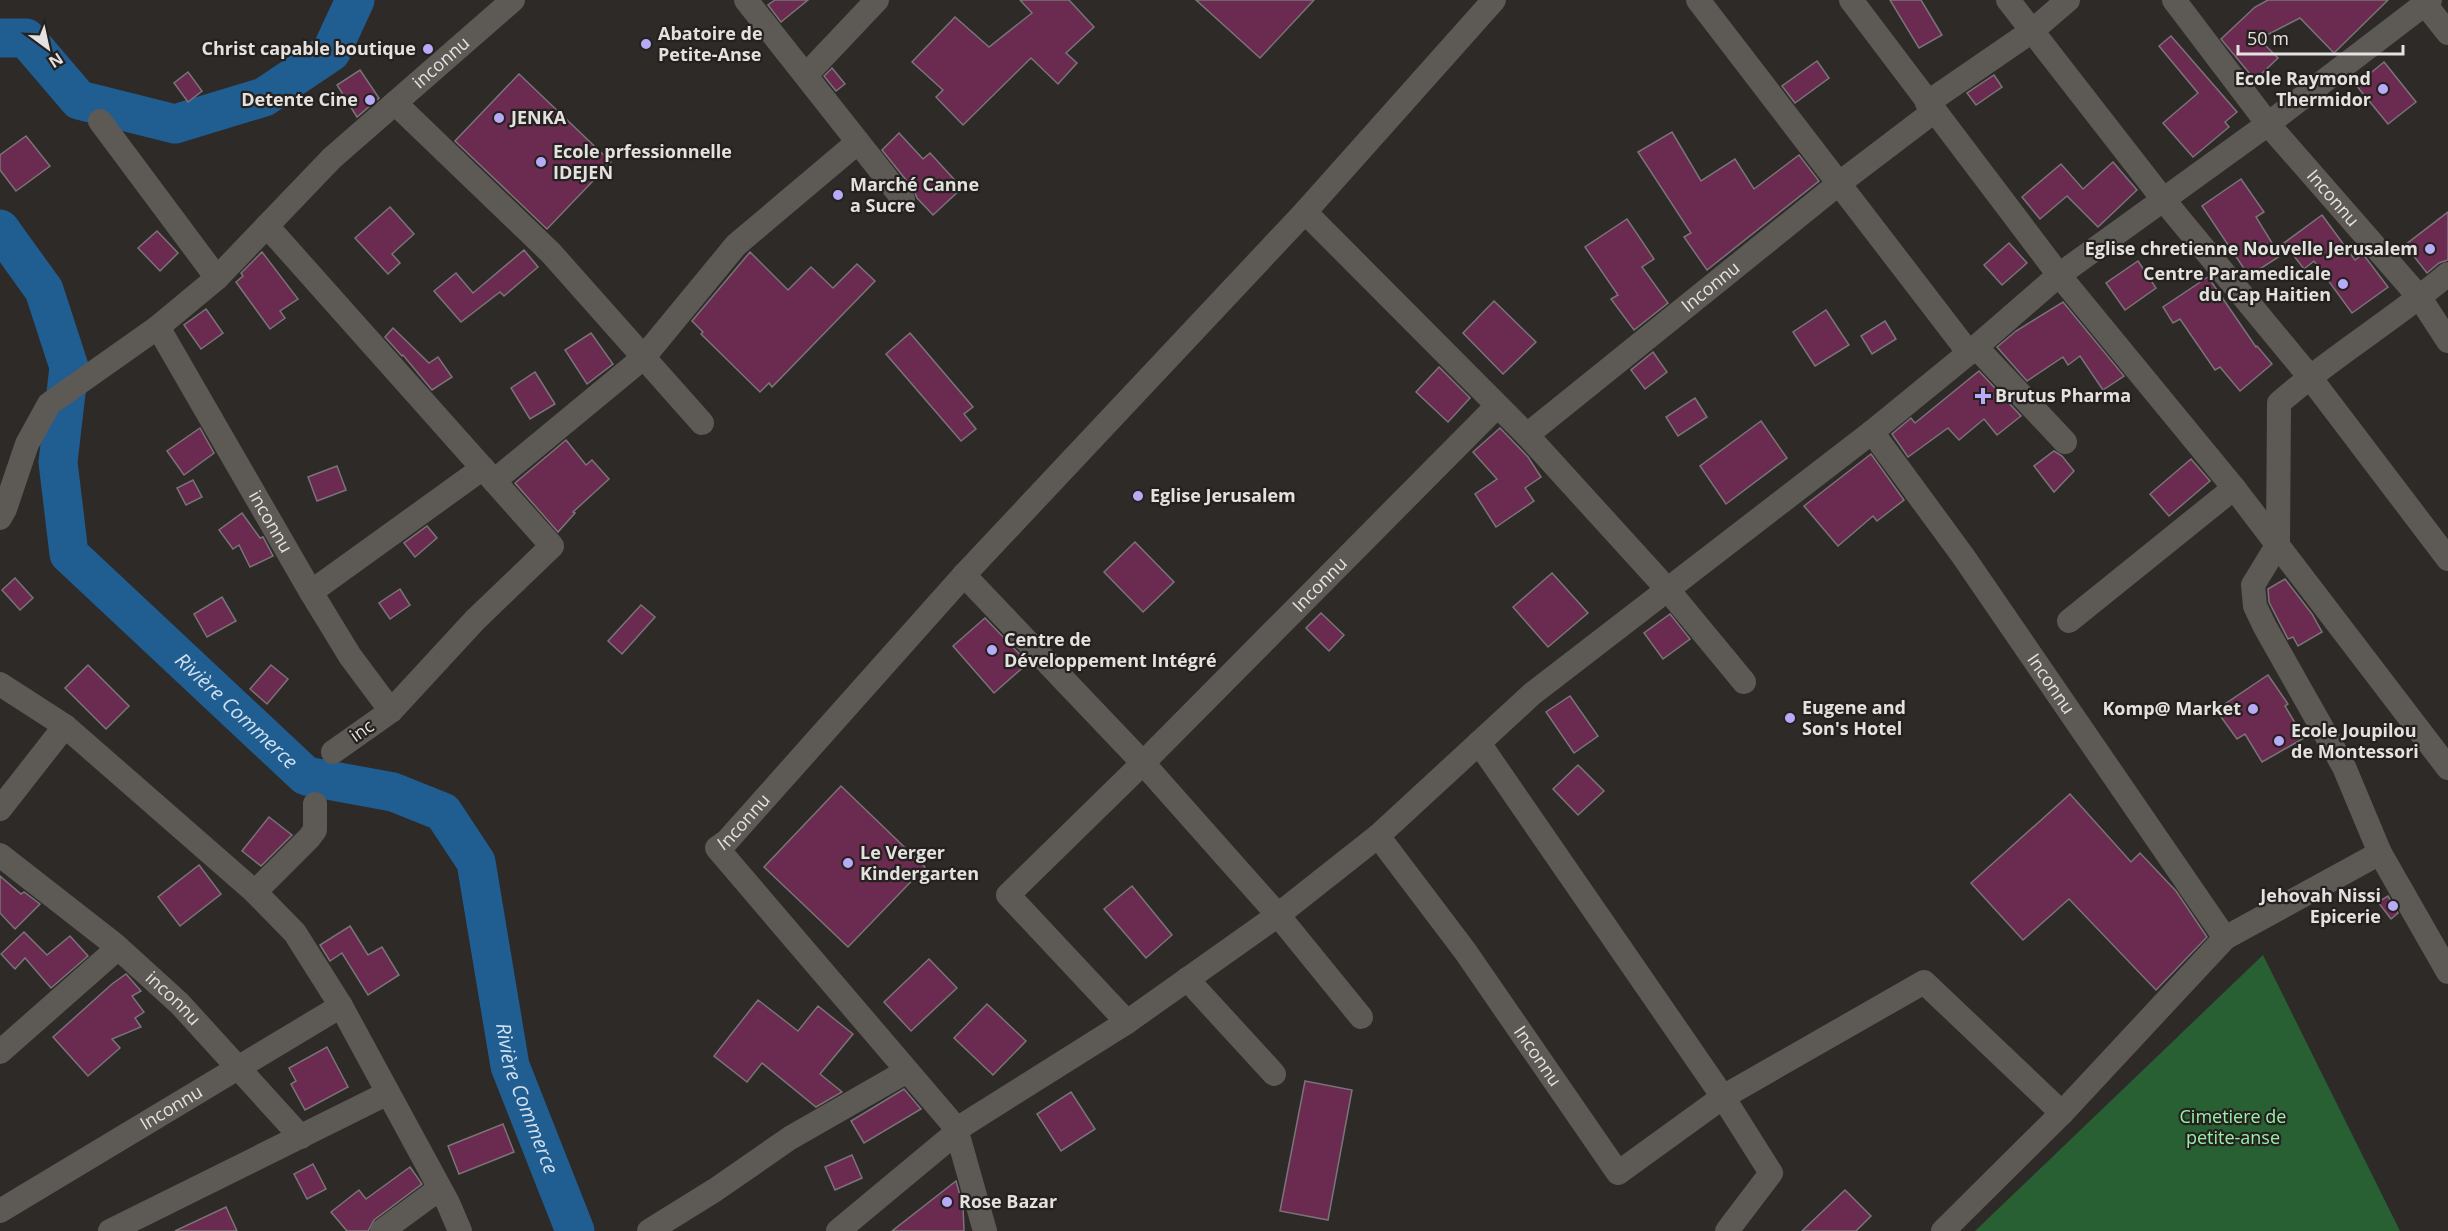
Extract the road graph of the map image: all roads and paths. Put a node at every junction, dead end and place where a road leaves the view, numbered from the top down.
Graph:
1 (513, 0) edge
2 (746, 0) edge
3 (877, 0) edge
4 (1494, 0) edge
5 (1698, 0) edge
6 (1851, 0) edge
7 (2008, 0) edge
8 (2068, 0) edge
9 (2174, 0) edge
10 (2427, 2) edge
11 (2032, 31) junction
12 (2448, 33) edge
13 (806, 75) junction
14 (395, 103) junction
15 (1930, 107) junction
16 (100, 121) dead end
17 (2268, 123) junction
18 (858, 142) junction
19 (1838, 185) junction
20 (2162, 198) junction
21 (903, 199) dead end
22 (1305, 212) junction
23 (267, 226) junction
24 (2448, 274) edge
25 (2059, 275) junction
26 (217, 278) junction
27 (2420, 298) junction
28 (158, 327) junction
29 (2448, 341) edge
30 (1972, 350) junction
31 (643, 358) junction
32 (2309, 376) junction
33 (1497, 406) junction
34 (702, 423) dead end
35 (1872, 432) junction
36 (1527, 435) junction
37 (2066, 442) dead end
38 (489, 475) junction
39 (2234, 488) junction
40 (0, 518) edge
41 (2278, 544) junction
42 (2448, 559) edge
43 (964, 575) junction
44 (1668, 590) junction
45 (310, 592) junction
46 (2069, 621) dead end
47 (1744, 682) dead end
48 (0, 684) edge
49 (392, 711) junction
50 (65, 726) junction
51 (1479, 743) junction
52 (333, 752) dead end
53 (1143, 763) junction
54 (2448, 768) edge
55 (315, 804) dead end
56 (0, 809) edge
57 (1378, 836) junction
58 (2380, 853) junction
59 (0, 855) edge
60 (255, 892) junction
61 (1278, 915) junction
62 (2225, 938) junction
63 (118, 948) junction
64 (2448, 972) edge
65 (1187, 980) junction
66 (341, 1006) junction
67 (1361, 1017) dead end
68 (1127, 1022) junction
69 (0, 1052) edge
70 (237, 1067) junction
71 (908, 1071) junction
72 (1274, 1074) dead end
73 (388, 1093) junction
74 (1723, 1096) junction
75 (2062, 1113) junction
76 (957, 1130) junction
77 (301, 1137) junction
78 (439, 1189) junction
79 (0, 1211) edge
80 (110, 1231) edge
81 (382, 1231) edge
82 (460, 1231) edge
83 (648, 1231) edge
84 (838, 1231) edge
85 (985, 1231) edge
86 (1727, 1231) edge
87 (1943, 1231) edge

1 - 14 street, inconnu
2 - 13 street
3 - 13 street
4 - 22 street, Inconnu
5 - 19 street
6 - 15 street
7 - 11 street
8 - 11 street, Inconnu
9 - 17 street, Inconnu
10 - 12 street
10 - 17 street
11 - 15 street, Inconnu
11 - 20 street
13 - 18 street
14 - 23 street, inconnu
14 - 31 street
15 - 19 street, Inconnu
15 - 25 street
16 - 26 street
17 - 20 street
17 - 27 street, Inconnu
18 - 21 street
18 - 31 street
19 - 30 street
19 - 36 street, Inconnu
20 - 25 street
20 - 32 street
22 - 33 street
22 - 43 street, Inconnu
23 - 26 street, inconnu
23 - 38 street
24 - 27 street
25 - 30 street
25 - 39 street
26 - 28 street, inconnu
27 - 29 street, Inconnu
27 - 32 street
28 - 40 street, inconnu
28 - 45 street, inconnu
30 - 35 street
30 - 37 street
31 - 34 street
31 - 38 street
32 - 41 street
32 - 42 street
33 - 36 street
33 - 53 street, Inconnu
35 - 44 street
35 - 62 street, Inconnu
36 - 44 street
38 - 45 street
38 - 49 street
39 - 41 street
39 - 46 street
41 - 54 street
41 - 58 street
43 - 53 street
43 - 71 street, Inconnu
44 - 47 street
44 - 51 street
45 - 49 street, inconnu
48 - 50 street
49 - 52 street, inc
50 - 56 street
50 - 60 street
51 - 57 street
51 - 74 street
53 - 61 street
53 - 68 street, Inconnu
55 - 60 street
57 - 61 street
57 - 74 street, Inconnu
58 - 62 street
58 - 64 street
59 - 63 street, inconnu
60 - 66 street
61 - 65 street
61 - 67 street
62 - 75 street
63 - 69 street
63 - 70 street, inconnu
65 - 68 street
65 - 72 street
66 - 70 street, Inconnu
66 - 73 street
68 - 76 street
70 - 77 street, inconnu
70 - 79 street, Inconnu
71 - 76 street, Inconnu
71 - 83 street
73 - 77 street
73 - 78 street
74 - 75 street, Inconnu
74 - 86 street
75 - 87 street
76 - 84 street
76 - 85 street, Inconnu
77 - 80 street
78 - 81 street
78 - 82 street

